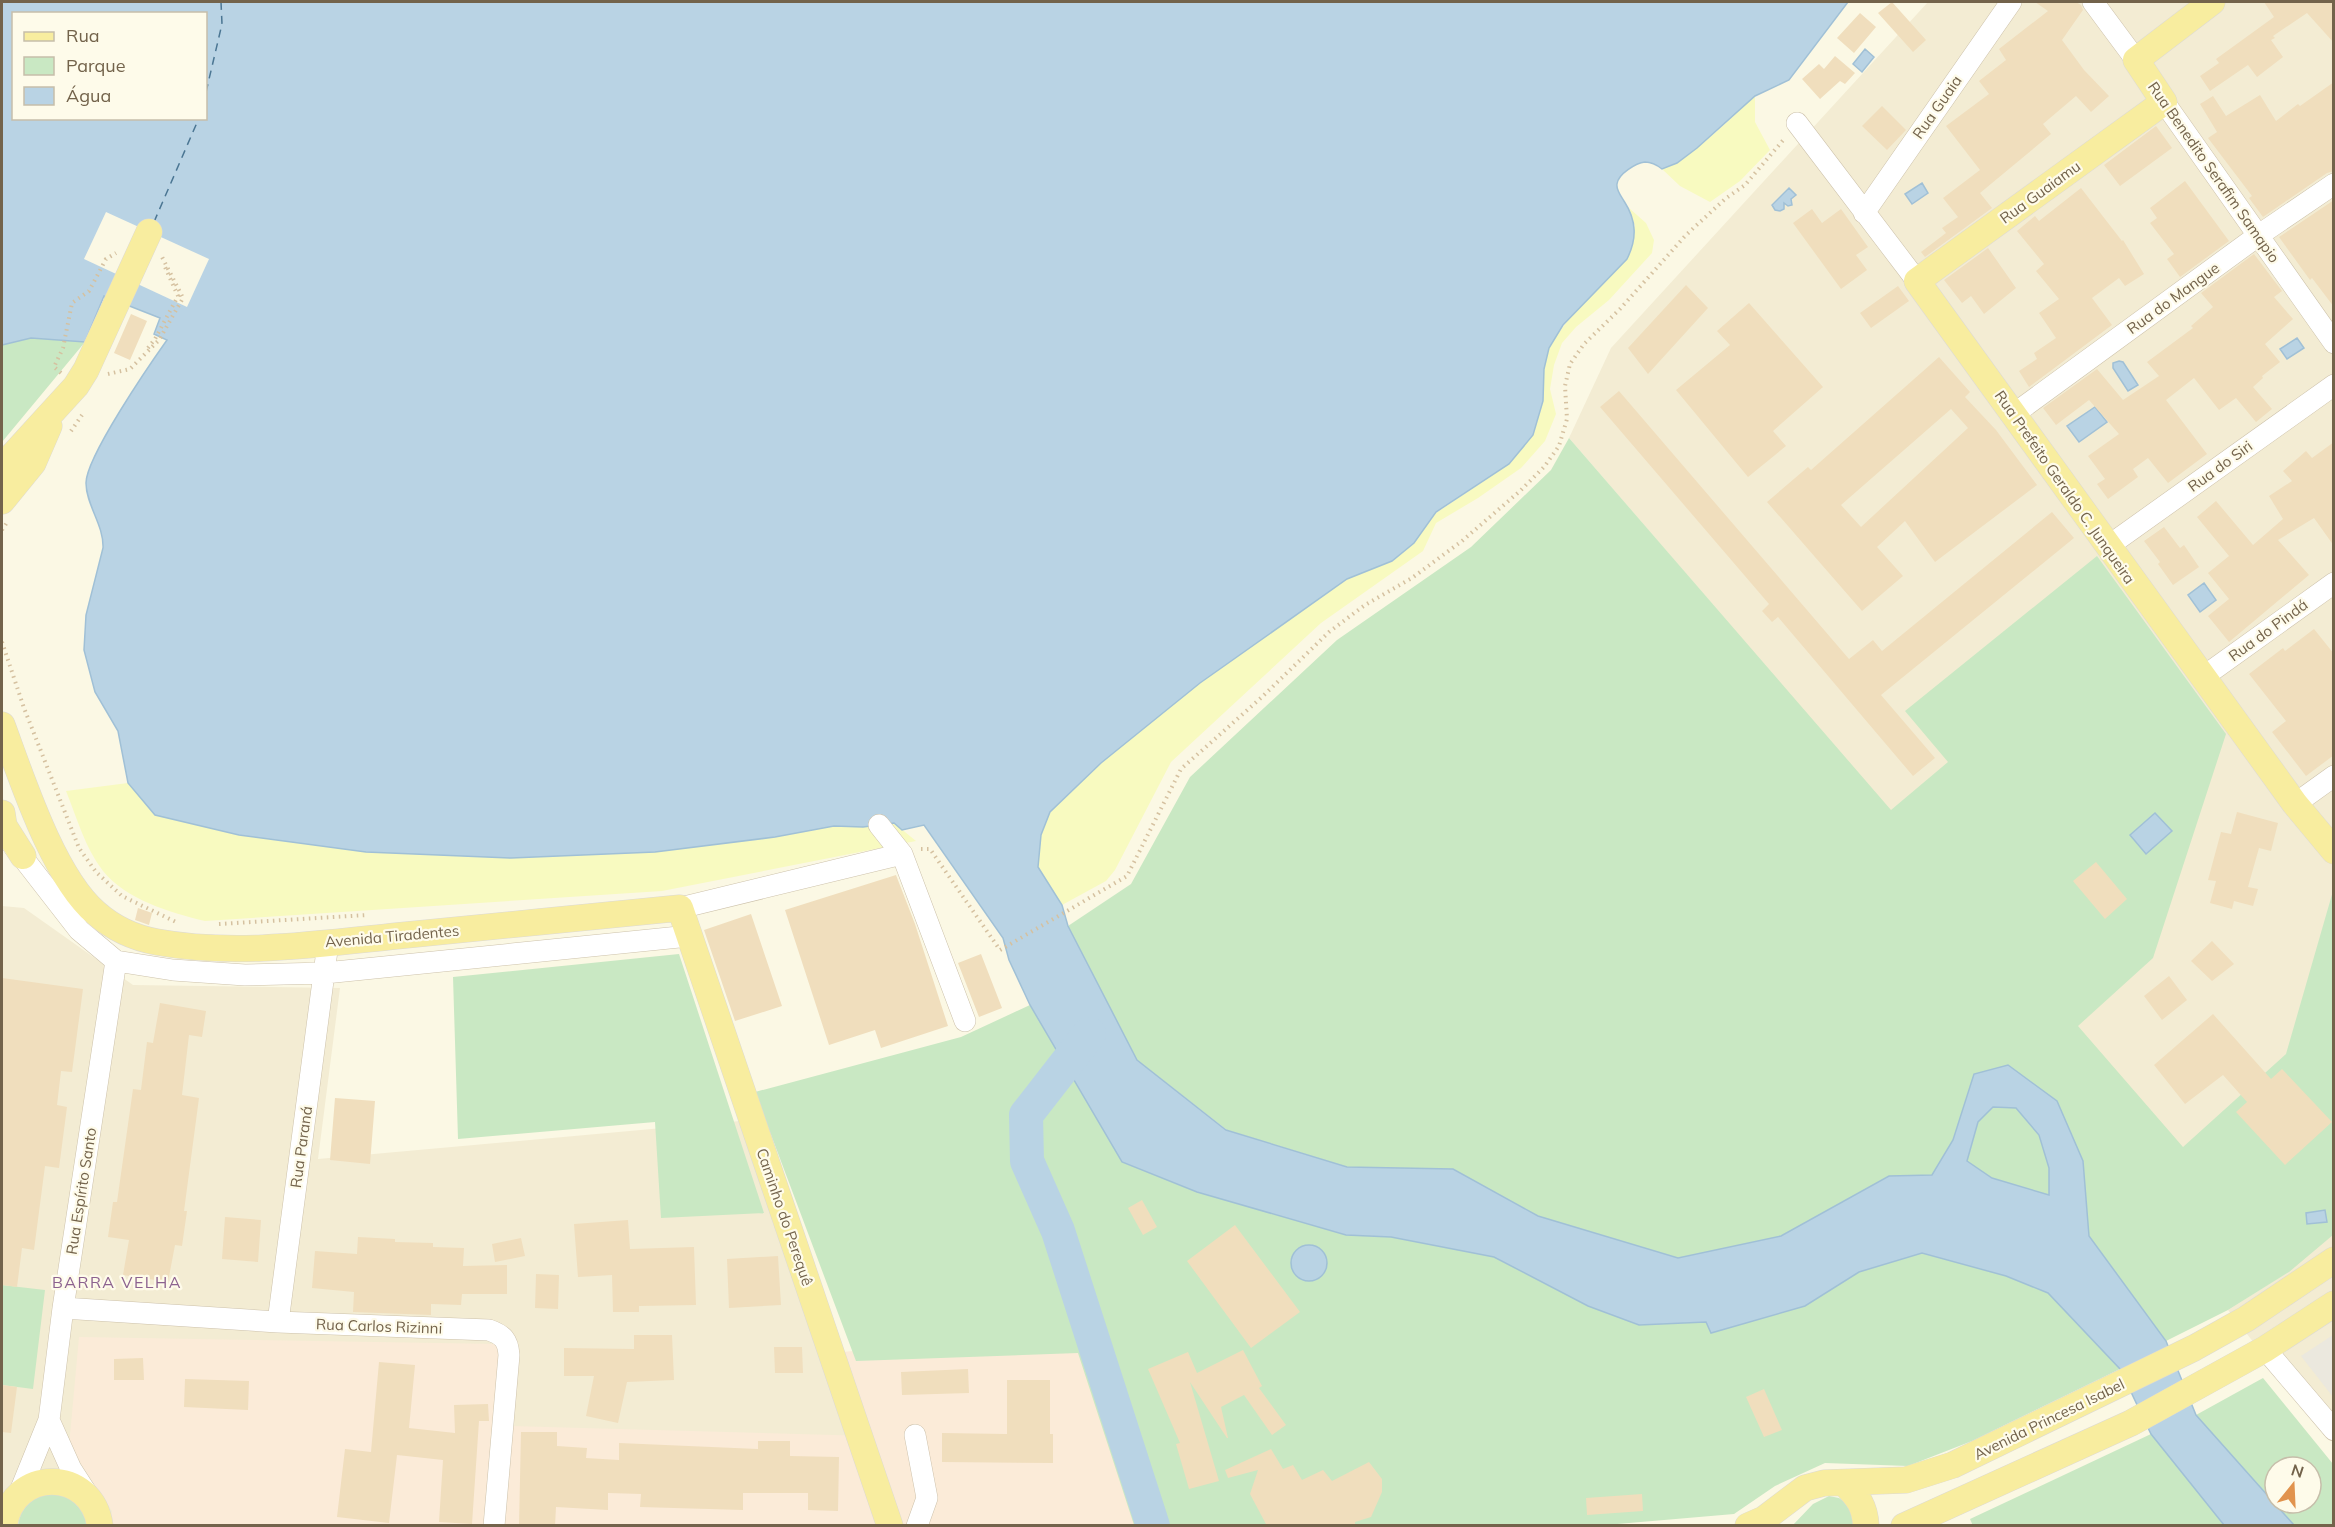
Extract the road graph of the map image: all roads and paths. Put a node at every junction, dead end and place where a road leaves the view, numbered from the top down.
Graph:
1 (2011, 2) edge
2 (2093, 2) edge
3 (2212, 2) edge
4 (2136, 60) junction
5 (2164, 102) junction
6 (1797, 123) joint
7 (2334, 184) edge
8 (1864, 213) junction
9 (149, 232) junction
10 (2259, 235) junction
11 (106, 259) dead end
12 (1917, 281) junction
13 (157, 340) junction
14 (2334, 343) edge
15 (63, 348) dead end
16 (130, 369) dead end
17 (2334, 385) edge
18 (60, 404) junction
19 (2014, 414) junction
20 (2, 467) edge
21 (2, 501) edge
22 (2107, 548) junction
23 (2334, 583) edge
24 (2, 642) edge
25 (3, 650) edge
26 (2203, 678) junction
27 (2, 725) edge
28 (2334, 776) edge
29 (2295, 804) junction
30 (2, 813) edge
31 (879, 825) dead end
32 (2, 827) edge
33 (900, 851) junction
34 (2334, 852) edge
35 (22, 856) junction
36 (680, 908) junction
37 (373, 915) dead end
38 (186, 923) dead end
39 (218, 924) dead end
40 (689, 936) junction
41 (328, 943) junction
42 (117, 962) junction
43 (325, 973) junction
44 (965, 1021) dead end
45 (2334, 1260) edge
46 (2334, 1304) edge
47 (63, 1308) junction
48 (278, 1322) junction
49 (2265, 1349) junction
50 (49, 1420) junction
51 (2334, 1431) edge
52 (915, 1435) dead end
53 (1844, 1483) junction
54 (9, 1508) edge
55 (103, 1516) edge
56 (494, 1526) edge
57 (890, 1526) edge
58 (918, 1526) edge
59 (1748, 1526) edge
60 (1866, 1526) edge
61 (1904, 1526) edge

1 - 8 street, Rua Guaia
2 - 4 street, Rua Benedito Serafim Samapio
3 - 4 main road
4 - 5 main road, Rua Benedito Serafim Samapio
5 - 10 street, Rua Benedito Serafim Samapio
5 - 12 main road, Rua Guaiamu
6 - 8 street, Rua Prefeito Geraldo C. Junqueira
6 - 33 path
7 - 10 street, Rua do Mangue
8 - 12 street, Rua Prefeito Geraldo C. Junqueira
9 - 13 path
9 - 13 path
9 - 18 main road
10 - 14 street, Rua Benedito Serafim Samapio
10 - 19 street, Rua do Mangue
11 - 15 path
12 - 19 main road, Rua Prefeito Geraldo C. Junqueira
13 - 16 path
17 - 22 street, Rua do Siri
18 - 20 main road
18 - 21 main road
19 - 22 main road, Rua Prefeito Geraldo C. Junqueira
22 - 26 main road, Rua Prefeito Geraldo C. Junqueira
23 - 26 street, Rua do Pindá
24 - 25 path
25 - 38 path
26 - 29 main road, Rua Prefeito Geraldo C. Junqueira
27 - 41 main road, Avenida Tiradentes
28 - 29 street
29 - 34 main road, Rua Prefeito Geraldo C. Junqueira
30 - 35 main road
31 - 33 street
32 - 35 street
33 - 36 street, Avenida Tiradentes
33 - 44 street
35 - 42 street
36 - 40 main road, Caminho do Perequê
36 - 41 main road, Avenida Tiradentes
37 - 39 path
40 - 43 street, Avenida Tiradentes
40 - 57 main road, Caminho do Perequê
41 - 43 street, Rua Paraná
42 - 43 street, Avenida Tiradentes
42 - 47 street, Rua Espírito Santo
43 - 48 street, Rua Paraná
45 - 53 main road, Avenida Princesa Isabel
46 - 49 main road
47 - 48 street, Rua Carlos Rizinni
47 - 50 street, Rua Espírito Santo
48 - 56 street, Rua Carlos Rizinni
49 - 51 street
49 - 61 main road
50 - 54 street, Rua Espírito Santo
50 - 55 street
52 - 58 street
53 - 59 main road, Avenida Princesa Isabel
53 - 60 main road
54 - 55 main road

